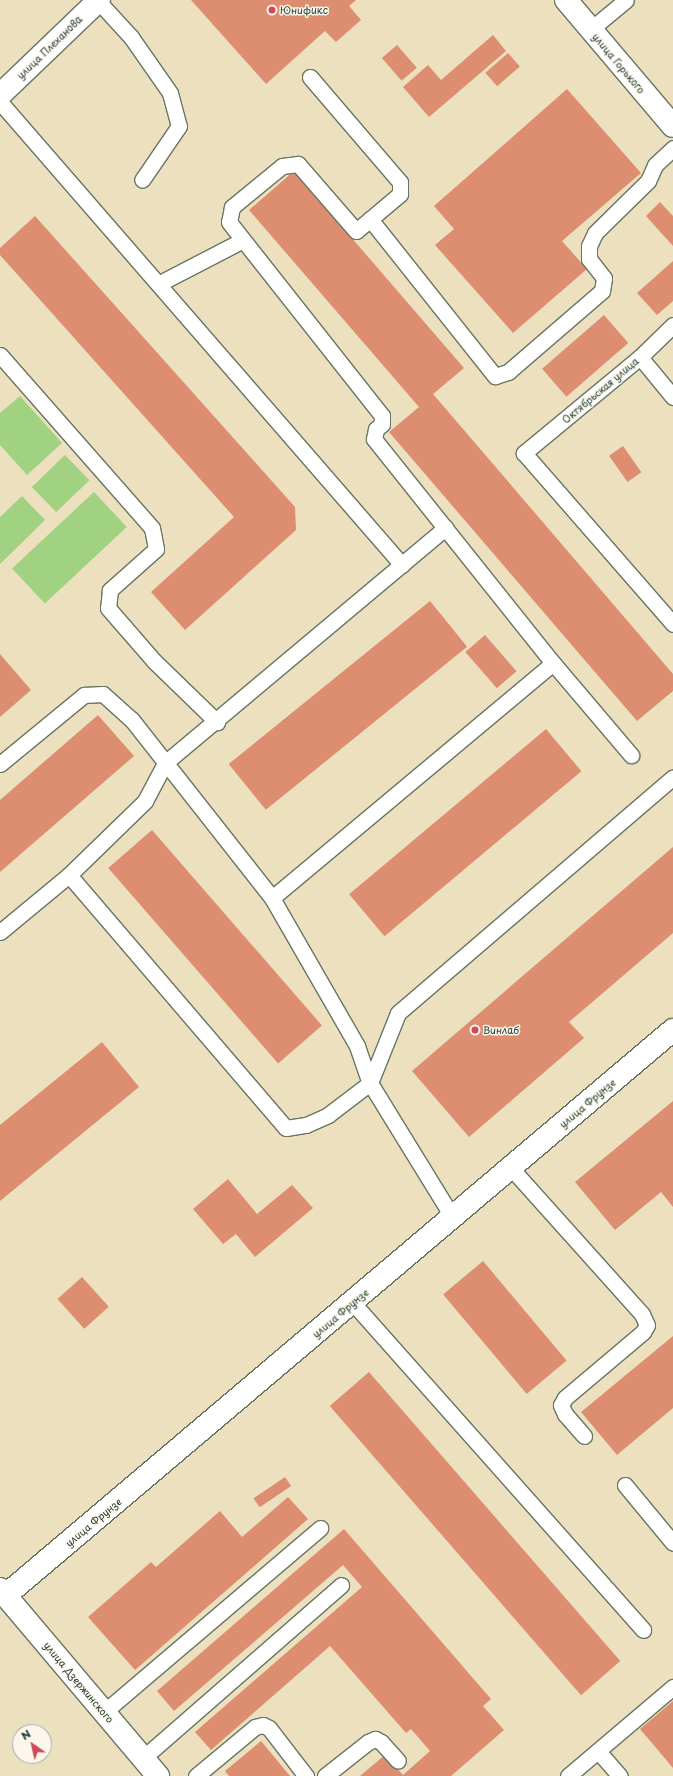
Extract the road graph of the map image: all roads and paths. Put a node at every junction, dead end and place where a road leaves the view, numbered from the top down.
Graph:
1 (566, 0) edge
2 (626, 0) edge
3 (98, 1) edge
4 (591, 29) junction
5 (310, 77) dead end
6 (0, 95) edge
7 (0, 102) edge
8 (673, 126) edge
9 (673, 148) edge
10 (142, 180) dead end
11 (370, 220) junction
12 (243, 240) junction
13 (160, 283) junction
14 (673, 325) edge
15 (0, 354) edge
16 (640, 357) junction
17 (673, 397) edge
18 (445, 528) junction
19 (402, 565) junction
20 (673, 624) edge
21 (553, 663) junction
22 (217, 722) junction
23 (631, 755) dead end
24 (165, 763) junction
25 (0, 764) edge
26 (673, 777) edge
27 (68, 875) junction
28 (272, 898) junction
29 (0, 932) edge
30 (673, 1030) edge
31 (370, 1083) junction
32 (512, 1168) junction
33 (453, 1218) junction
34 (353, 1303) junction
35 (584, 1436) dead end
36 (626, 1485) dead end
37 (320, 1528) dead end
38 (673, 1543) edge
39 (341, 1585) dead end
40 (3, 1592) edge
41 (643, 1630) dead end
42 (673, 1687) edge
43 (104, 1712) junction
44 (598, 1751) junction
45 (143, 1758) junction
46 (398, 1761) dead end
47 (158, 1776) edge
48 (196, 1776) edge
49 (306, 1776) edge
50 (325, 1776) edge
51 (568, 1776) edge
52 (620, 1776) edge

1 - 4 street, улица Горького
2 - 4 lane
3 - 6 street, улица Плеханова
3 - 10 lane
4 - 8 street, улица Горького
5 - 11 lane
7 - 13 lane
9 - 11 lane
11 - 12 lane
12 - 13 lane
12 - 18 lane
13 - 19 lane
14 - 16 lane, Октябрьская улица
15 - 22 lane
16 - 17 lane
16 - 20 lane, Октябрьская улица
18 - 19 lane
18 - 21 lane
19 - 22 lane
21 - 23 lane
21 - 28 lane
22 - 24 lane
24 - 25 lane
24 - 27 lane
24 - 28 lane
26 - 31 lane
27 - 29 lane
27 - 31 lane
28 - 31 lane
30 - 32 street, улица Фрунзе
31 - 33 lane
32 - 33 street, улица Фрунзе
32 - 35 lane
33 - 34 street, улица Фрунзе
34 - 40 street, улица Фрунзе
34 - 41 lane
36 - 38 lane
37 - 43 lane
39 - 45 lane
40 - 43 street, улица Дзержинского
42 - 44 lane
43 - 45 street, улица Дзержинского
44 - 51 lane
44 - 52 lane
45 - 47 street, улица Дзержинского
46 - 50 lane
48 - 49 lane

